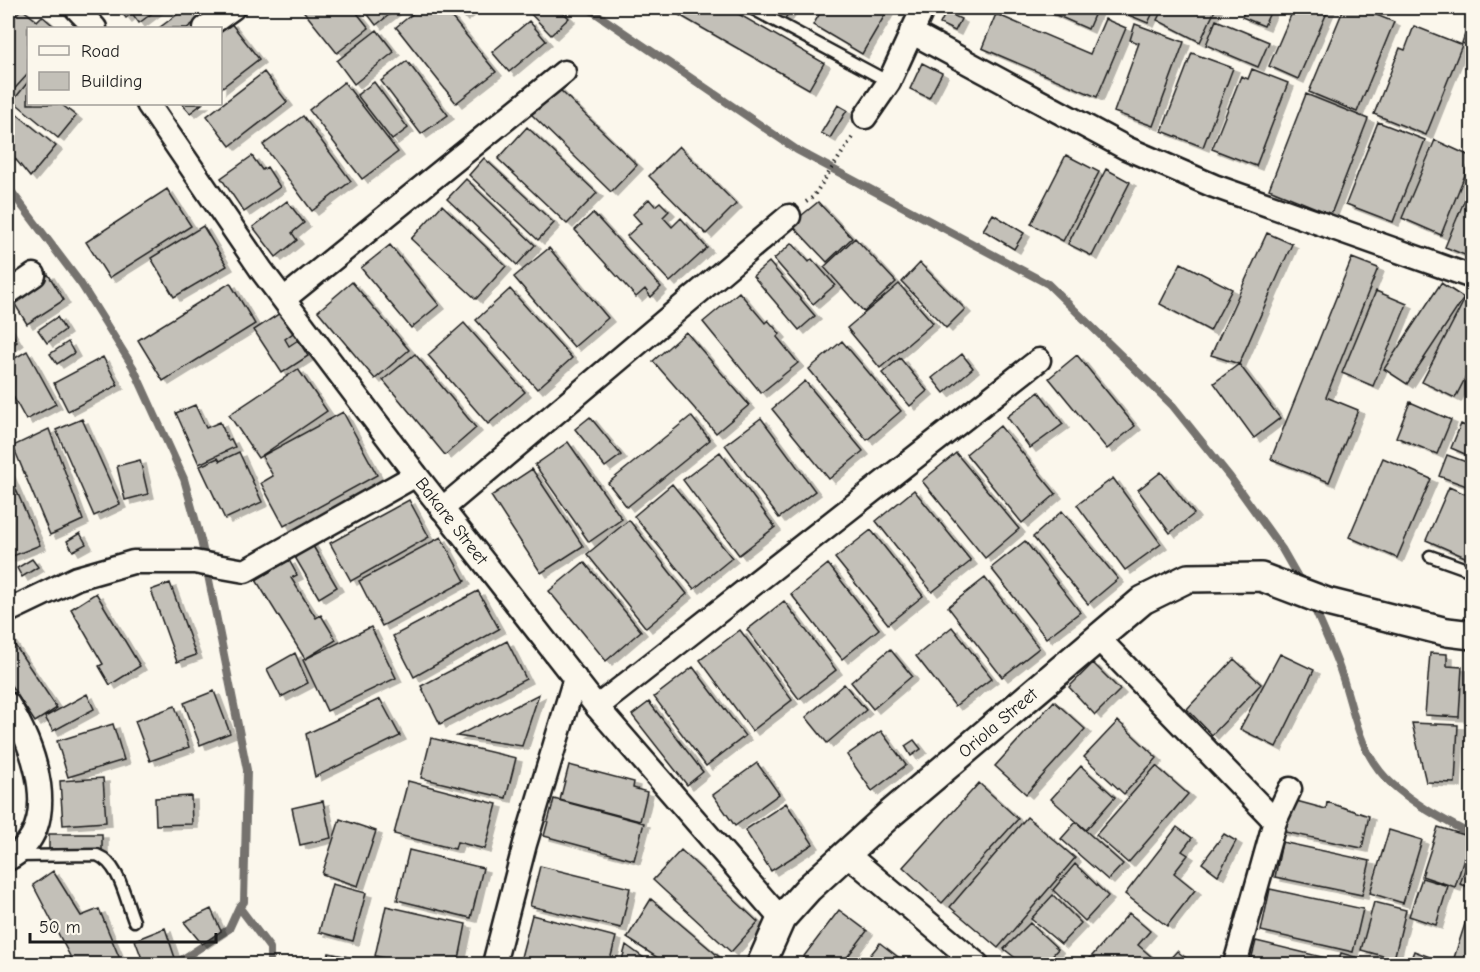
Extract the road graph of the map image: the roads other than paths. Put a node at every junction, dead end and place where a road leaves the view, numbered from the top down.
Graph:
1 (76, 8) edge
2 (233, 8) edge
3 (751, 8) edge
4 (923, 8) edge
5 (93, 27) edge
6 (206, 27) edge
7 (910, 32) junction
8 (564, 72) dead end
9 (889, 82) junction
10 (149, 105) edge
11 (866, 117) dead end
12 (789, 216) dead end
13 (34, 275) dead end
14 (1473, 277) edge
15 (8, 293) edge
16 (284, 299) junction
17 (1039, 360) dead end
18 (416, 475) junction
19 (442, 509) junction
20 (1430, 556) dead end
21 (1473, 571) edge
22 (8, 610) edge
23 (1473, 635) edge
24 (1098, 638) junction
25 (574, 678) junction
26 (8, 704) edge
27 (597, 707) junction
28 (1290, 789) dead end
29 (1275, 821) junction
30 (848, 855) junction
31 (10, 857) edge
32 (781, 919) junction
33 (134, 921) dead end
34 (494, 964) edge
35 (761, 964) edge
36 (977, 964) edge
37 (1235, 964) edge

1 - 5 street
2 - 6 street
3 - 9 lane
4 - 7 street
7 - 9 street
7 - 14 street
8 - 16 street
9 - 11 street
10 - 16 street, Bakare Street
12 - 19 street
13 - 15 street
16 - 18 street, Bakare Street
17 - 27 street
18 - 19 street, Bakare Street
18 - 22 street
19 - 25 street, Bakare Street
20 - 21 lane
23 - 24 street, Oriola Street
24 - 29 street
24 - 30 street, Oriola Street
25 - 27 street, Bakare Street
25 - 34 street
26 - 31 street
27 - 32 street, Bakare Street
28 - 29 street
29 - 37 street
30 - 32 street, Oriola Street
30 - 36 street
31 - 33 lane
32 - 35 street, Oriola Street

